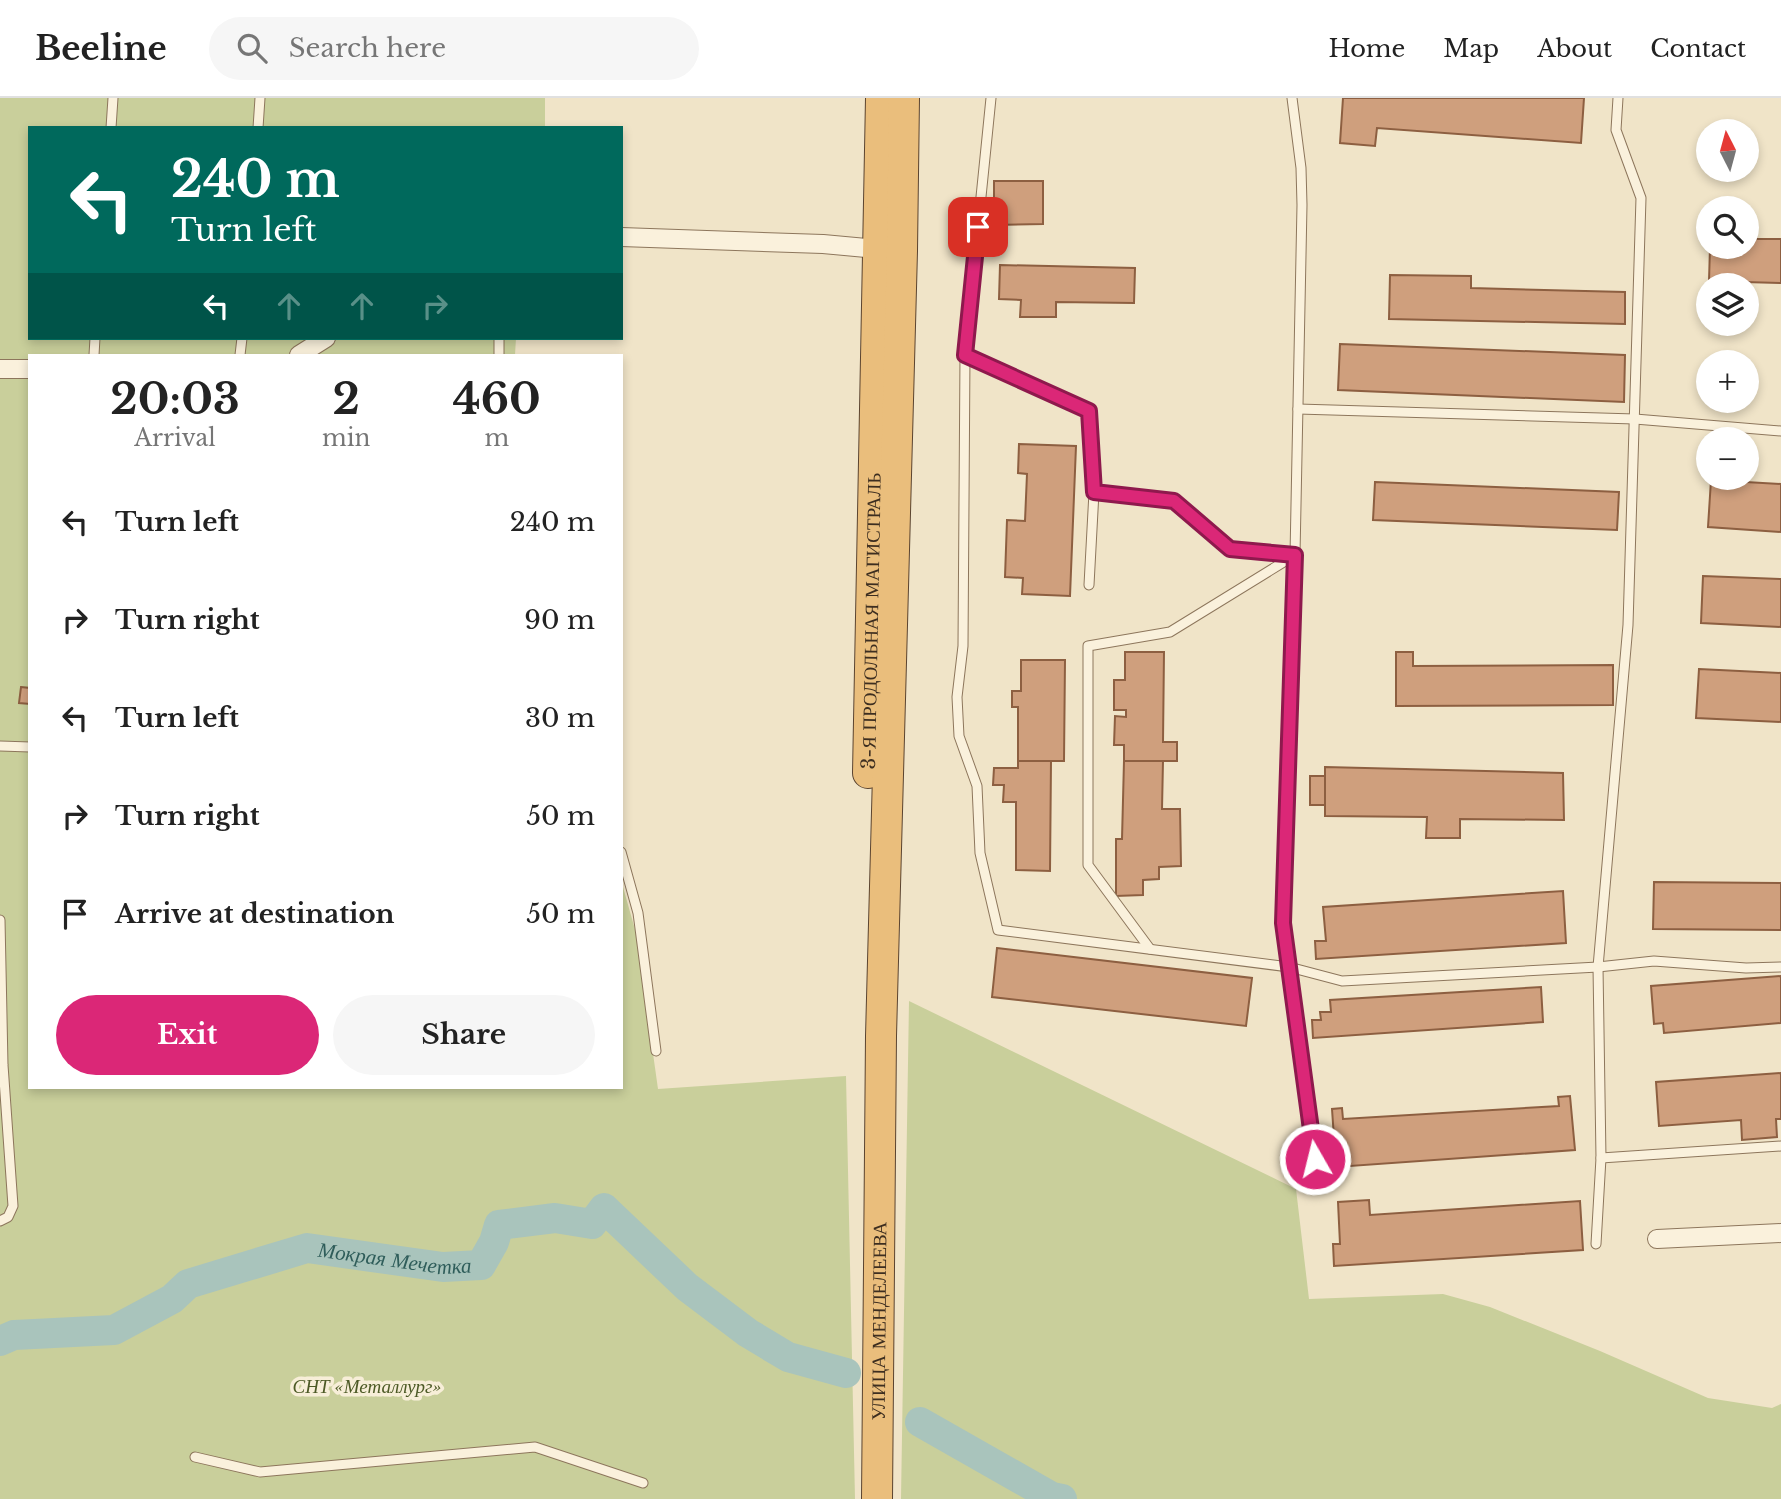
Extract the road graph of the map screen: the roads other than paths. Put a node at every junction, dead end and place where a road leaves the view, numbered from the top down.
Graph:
1 (113, 98) edge
2 (260, 98) edge
3 (881, 98) edge
4 (904, 98) edge
5 (991, 98) edge
6 (1292, 98) edge
7 (1618, 98) edge
8 (111, 126) edge
9 (258, 126) edge
10 (623, 237) edge
11 (877, 249) junction
12 (323, 340) edge
13 (301, 354) edge
14 (965, 355) junction
15 (0, 369) edge
16 (28, 369) edge
17 (1298, 409) junction
18 (1635, 419) junction
19 (1781, 431) edge
20 (1094, 492) junction
21 (1295, 555) junction
22 (1089, 585) dead end
23 (0, 746) edge
24 (28, 747) edge
25 (623, 859) edge
26 (0, 920) edge
27 (1150, 949) junction
28 (1289, 967) junction
29 (1598, 967) junction
30 (1781, 967) edge
31 (656, 1051) dead end
32 (1, 1065) edge
33 (872, 1143) junction
34 (1781, 1146) edge
35 (1601, 1158) junction
36 (1315, 1159) dead end
37 (0, 1221) edge
38 (1781, 1233) edge
39 (1657, 1239) dead end
40 (1596, 1244) dead end
41 (195, 1457) dead end
42 (643, 1483) dead end
43 (862, 1499) edge
44 (877, 1499) edge

1 - 8 lane
2 - 9 lane
3 - 11 highway, 3-Я ПРОДОЛЬНАЯ МАГИСТРАЛЬ
4 - 33 highway, 3-Я ПРОДОЛЬНАЯ МАГИСТРАЛЬ
5 - 14 lane
6 - 17 lane
7 - 18 lane
10 - 11 street
11 - 33 highway, 3-Я ПРОДОЛЬНАЯ МАГИСТРАЛЬ
12 - 13 street
14 - 20 lane
14 - 27 lane
15 - 16 street
17 - 18 lane
17 - 21 lane
18 - 19 lane
18 - 29 lane
20 - 21 lane
20 - 22 lane
21 - 27 lane
21 - 28 lane
23 - 24 lane
25 - 31 lane
26 - 32 lane
27 - 28 lane
28 - 29 lane
28 - 36 lane
29 - 30 lane
29 - 35 lane
32 - 37 lane
33 - 43 highway, УЛИЦА МЕНДЕЛЕЕВА
33 - 44 highway, УЛИЦА МЕНДЕЛЕЕВА
34 - 35 lane
35 - 40 lane
38 - 39 street
41 - 42 lane

